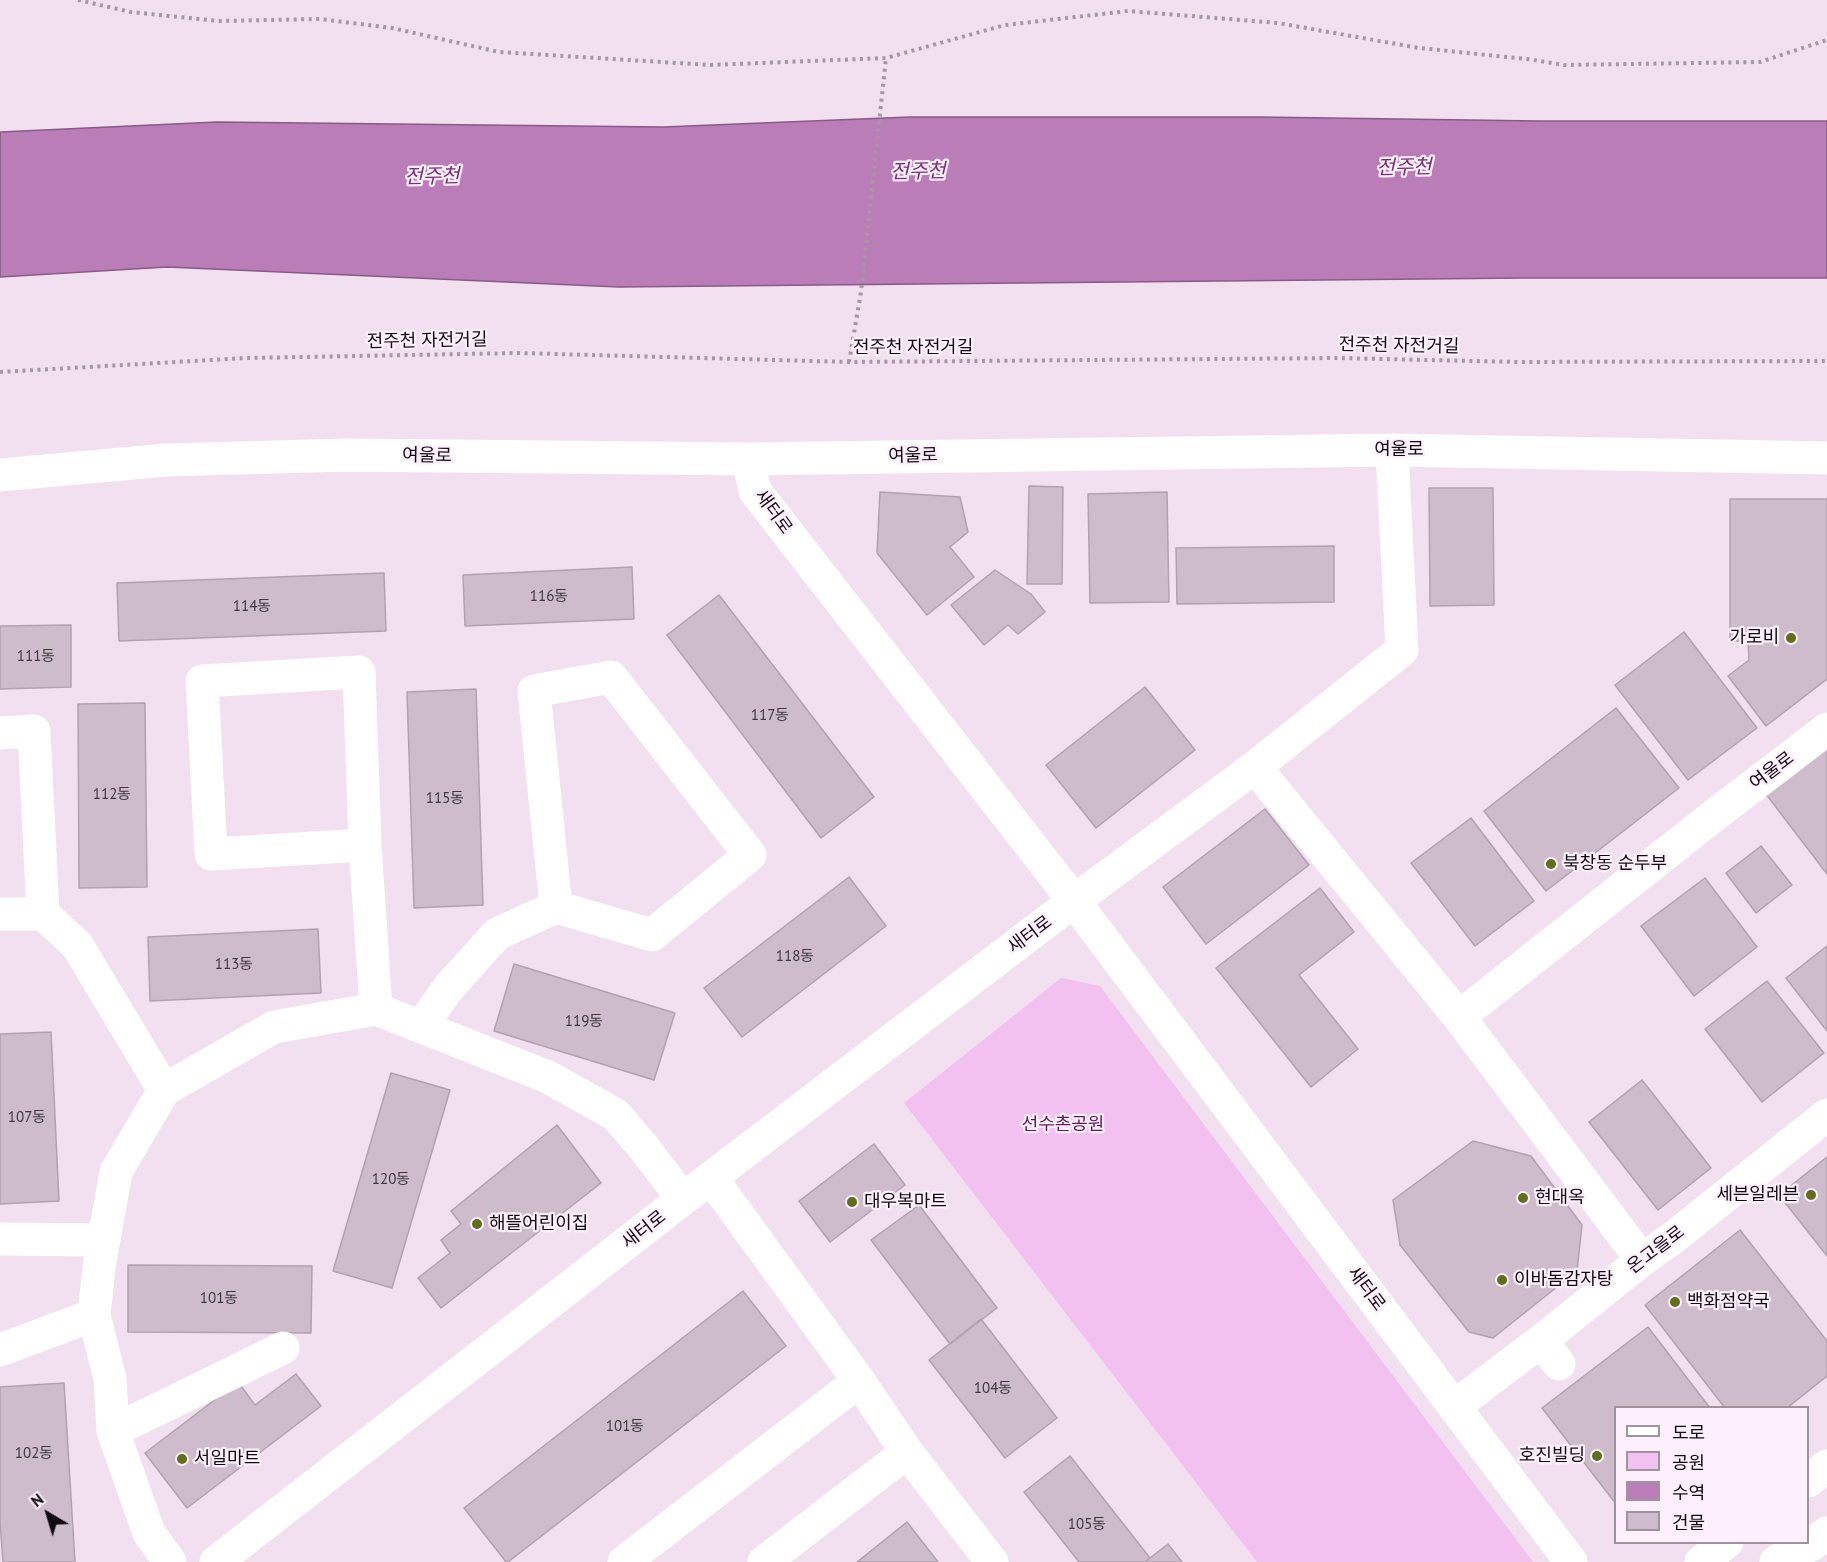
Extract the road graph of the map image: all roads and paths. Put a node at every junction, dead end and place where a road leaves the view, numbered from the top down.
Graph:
1 (78, 0) edge
2 (1827, 40) edge
3 (886, 58) junction
4 (1827, 361) edge
5 (849, 362) junction
6 (0, 372) edge
7 (1392, 450) junction
8 (1827, 458) edge
9 (748, 459) junction
10 (0, 475) edge
11 (1827, 729) edge
12 (0, 733) edge
13 (1255, 766) junction
14 (365, 845) junction
15 (1074, 901) junction
16 (556, 907) junction
17 (0, 914) edge
18 (43, 914) junction
19 (376, 1009) junction
20 (1459, 1017) junction
21 (421, 1027) junction
22 (164, 1090) junction
23 (1824, 1125) edge
24 (712, 1179) junction
25 (683, 1199) junction
26 (0, 1239) edge
27 (104, 1240) junction
28 (1642, 1260) junction
29 (94, 1315) junction
30 (283, 1348) dead end
31 (0, 1350) edge
32 (859, 1381) junction
33 (1455, 1407) junction
34 (113, 1431) junction
35 (907, 1452) junction
36 (1827, 1466) edge
37 (1809, 1479) edge
38 (1724, 1544) edge
39 (1813, 1547) edge
40 (170, 1562) edge
41 (216, 1562) edge
42 (624, 1562) edge
43 (764, 1562) edge
44 (992, 1562) edge
45 (1571, 1562) edge
46 (1701, 1562) edge
47 (1776, 1562) edge

1 - 3 path
2 - 3 path
3 - 5 path
4 - 5 path, 전주천 자전거길
5 - 6 path, 전주천 자전거길
7 - 8 street, 여울로
7 - 9 street, 여울로
7 - 13 street, 새터로
9 - 10 street, 여울로
9 - 15 street, 새터로
11 - 20 street, 여울로
12 - 18 street
13 - 15 street, 새터로
13 - 20 street
14 - 14 street
14 - 19 street
15 - 24 street, 새터로
15 - 33 street, 새터로
16 - 16 street
16 - 21 street
17 - 18 street
18 - 22 street
19 - 21 street
19 - 22 street
20 - 28 street
21 - 25 street
22 - 27 street
23 - 28 street, 온고을로
24 - 25 street, 새터로
24 - 32 street
25 - 41 street, 새터로
26 - 27 street
27 - 29 street
28 - 33 street, 온고을로
29 - 31 street
29 - 34 street
30 - 34 street
32 - 35 street
32 - 42 street
33 - 45 street, 새터로
34 - 40 street
35 - 43 street
35 - 44 street
36 - 37 street
38 - 46 street
39 - 47 street

